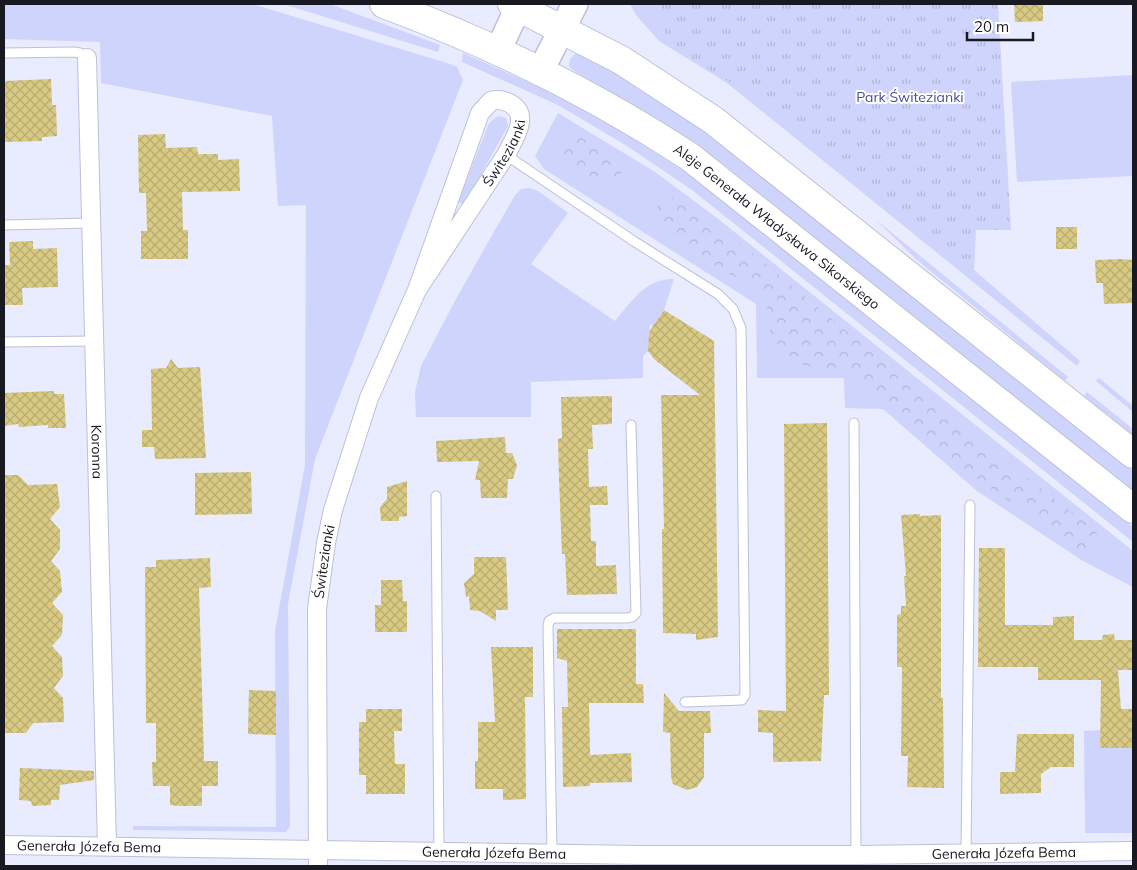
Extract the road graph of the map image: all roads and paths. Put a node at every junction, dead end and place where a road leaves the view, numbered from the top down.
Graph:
1 (384, 4) edge
2 (575, 4) edge
3 (517, 5) edge
4 (563, 28) junction
5 (498, 50) junction
6 (4, 52) edge
7 (87, 58) joint
8 (541, 70) junction
9 (506, 155) junction
10 (91, 223) junction
11 (4, 225) edge
12 (417, 290) junction
13 (94, 341) junction
14 (4, 342) edge
15 (854, 423) dead end
16 (631, 425) dead end
17 (1133, 454) edge
18 (436, 496) dead end
19 (970, 505) dead end
20 (1133, 508) edge
21 (685, 702) dead end
22 (4, 845) edge
23 (108, 846) junction
24 (439, 852) junction
25 (1133, 852) edge
26 (966, 853) junction
27 (552, 854) junction
28 (856, 855) junction
29 (318, 858) edge
30 (757, 861) edge

1 - 5 main road, Aleje Generała Władysława Sikorskiego
2 - 4 street
3 - 4 main road
3 - 5 street
4 - 8 street
4 - 17 main road
5 - 8 main road, Aleje Generała Władysława Sikorskiego
6 - 7 lane
7 - 10 street, Koronna
8 - 20 main road, Aleje Generała Władysława Sikorskiego
9 - 12 street, Świtezianki
9 - 12 street, Świtezianki
9 - 21 lane
10 - 11 lane
10 - 13 street, Koronna
12 - 29 street, Świtezianki
13 - 14 lane
13 - 23 street, Koronna
15 - 28 lane
16 - 27 lane
18 - 24 lane
19 - 26 lane
22 - 23 street, Generała Józefa Bema
23 - 29 street, Generała Józefa Bema
24 - 27 street, Generała Józefa Bema
24 - 29 street, Generała Józefa Bema
25 - 26 street, Generała Józefa Bema
26 - 28 street, Generała Józefa Bema
27 - 30 street, Generała Józefa Bema
28 - 30 street, Generała Józefa Bema

